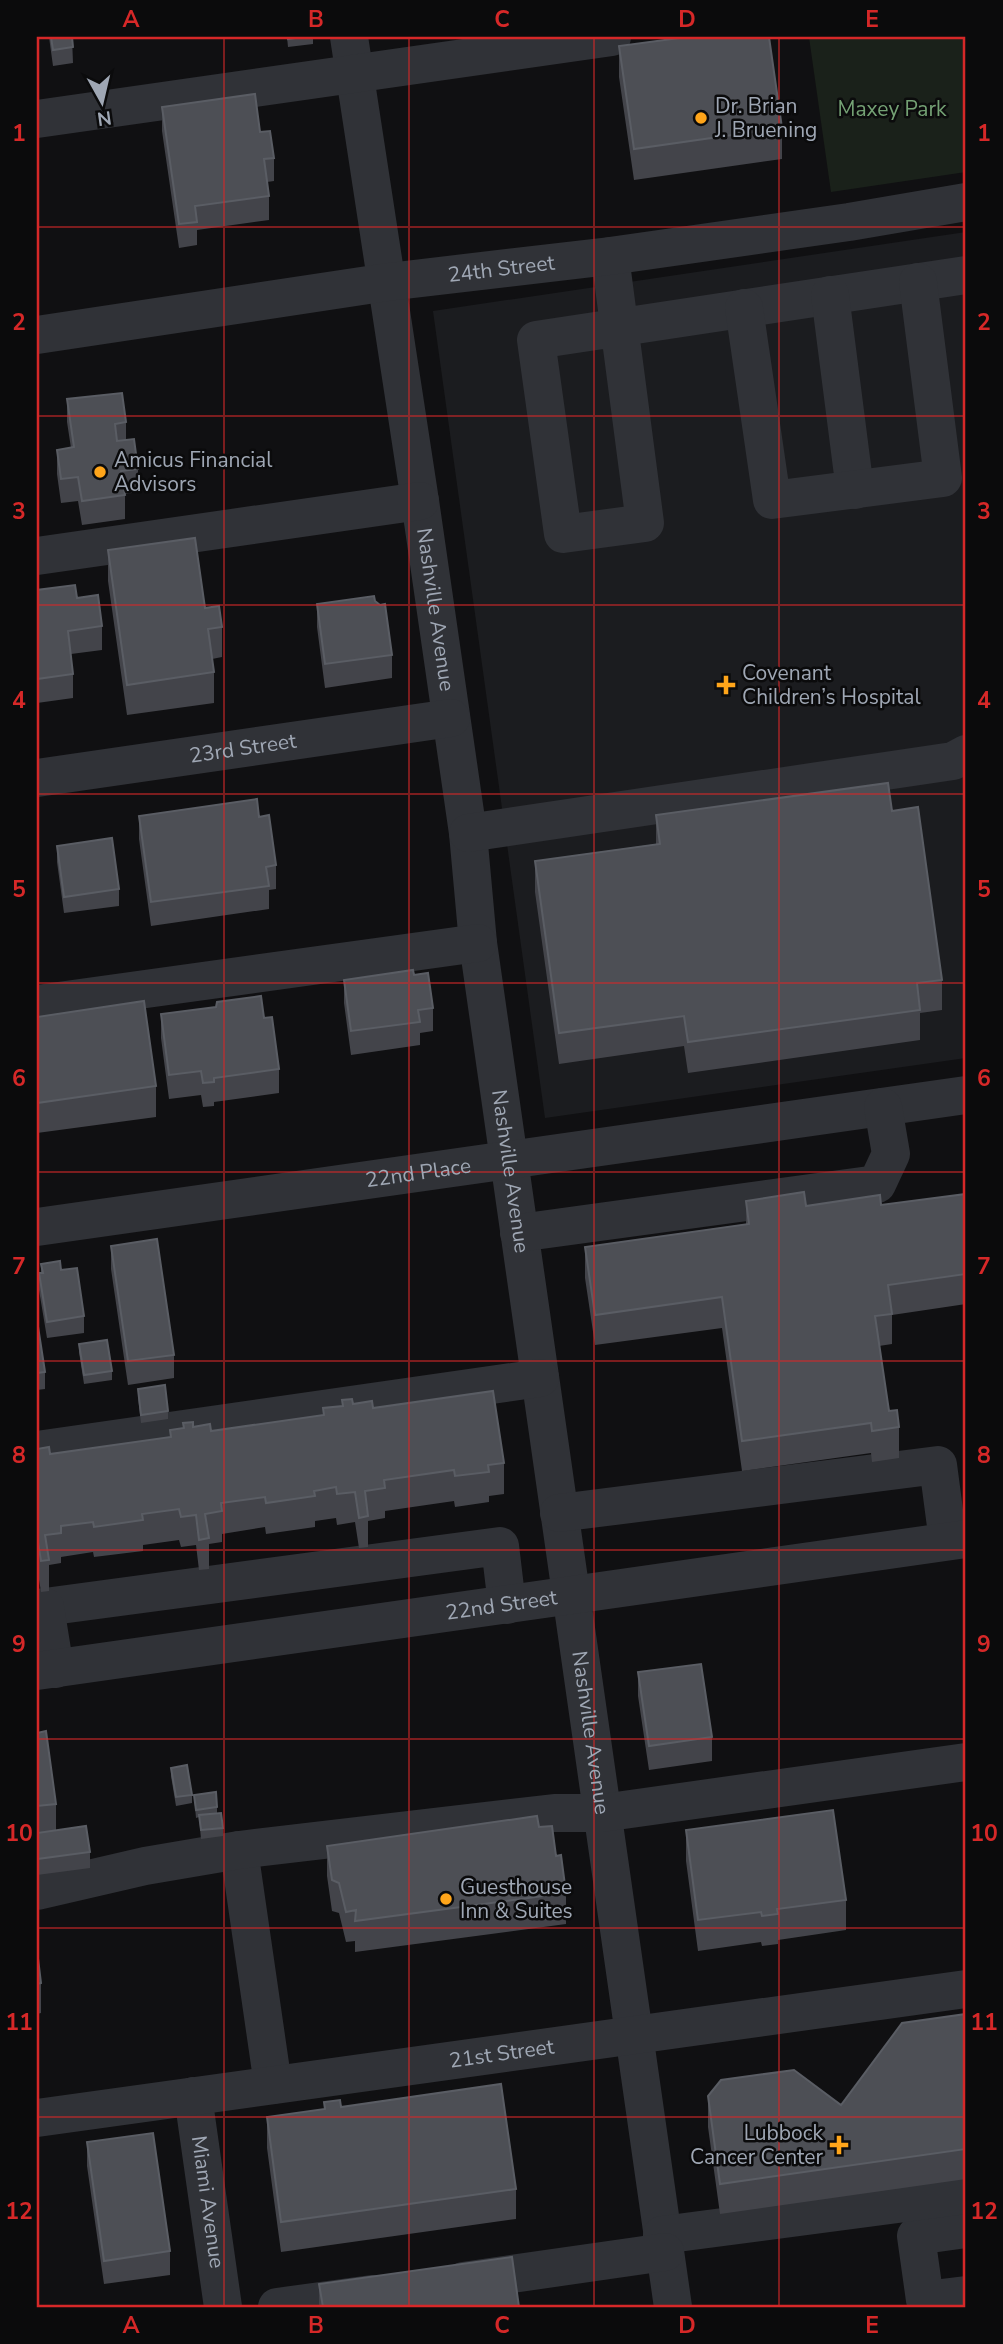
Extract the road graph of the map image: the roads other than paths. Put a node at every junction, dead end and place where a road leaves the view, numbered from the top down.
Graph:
1 (349, 37) edge
2 (612, 37) edge
3 (354, 75) junction
4 (37, 119) edge
5 (966, 202) edge
6 (610, 256) junction
7 (966, 275) edge
8 (388, 282) junction
9 (918, 282) junction
10 (830, 295) junction
11 (744, 308) junction
12 (619, 326) junction
13 (37, 335) edge
14 (855, 490) junction
15 (420, 500) junction
16 (37, 556) edge
17 (451, 718) junction
18 (966, 754) edge
19 (37, 778) edge
20 (468, 833) junction
21 (478, 943) junction
22 (37, 1004) edge
23 (966, 1095) edge
24 (883, 1107) junction
25 (509, 1160) junction
26 (37, 1227) edge
27 (519, 1233) junction
28 (540, 1378) junction
29 (37, 1450) edge
30 (952, 1463) edge
31 (559, 1513) junction
32 (957, 1540) edge
33 (571, 1596) junction
34 (507, 1605) junction
35 (41, 1608) edge
36 (46, 1670) edge
37 (966, 1762) edge
38 (603, 1814) junction
39 (240, 1850) junction
40 (37, 1891) edge
41 (966, 1989) edge
42 (634, 2034) junction
43 (273, 2085) junction
44 (193, 2096) junction
45 (37, 2118) edge
46 (966, 2195) edge
47 (966, 2229) edge
48 (664, 2243) junction
49 (966, 2295) edge
50 (223, 2307) edge
51 (277, 2307) edge
52 (673, 2307) edge

1 - 3 street, Nashville Avenue
2 - 3 street
3 - 4 street
3 - 8 street, Nashville Avenue
5 - 6 street, 24th Street
6 - 8 street, 24th Street
6 - 12 street
7 - 9 street
8 - 13 street, 24th Street
8 - 15 street, Nashville Avenue
9 - 10 street
9 - 14 street
10 - 11 street
10 - 14 street
11 - 12 street
11 - 14 street
12 - 12 street
15 - 16 street
15 - 17 street, Nashville Avenue
17 - 19 street, 23rd Street
17 - 20 street, Nashville Avenue
18 - 20 street
20 - 21 street, Nashville Avenue
21 - 22 street
21 - 25 street, Nashville Avenue
23 - 24 street, 22nd Place
24 - 25 street, 22nd Place
24 - 27 street
25 - 26 street, 22nd Place
25 - 27 street, Nashville Avenue
27 - 28 street, Nashville Avenue
28 - 29 street
28 - 31 street, Nashville Avenue
30 - 31 street
30 - 32 street
31 - 33 street, Nashville Avenue
32 - 33 street, 22nd Street
33 - 34 street, 22nd Street
33 - 38 street, Nashville Avenue
34 - 35 street
34 - 36 street, 22nd Street
35 - 36 street
37 - 38 street
38 - 39 street
38 - 42 street, Nashville Avenue
39 - 40 street
39 - 43 street
41 - 42 street, 21st Street
42 - 43 street, 21st Street
42 - 48 street, Nashville Avenue
43 - 44 street, 21st Street
44 - 45 street, 21st Street
44 - 50 street, Miami Avenue
46 - 48 street
47 - 49 street
48 - 51 street
48 - 52 street, Nashville Avenue

